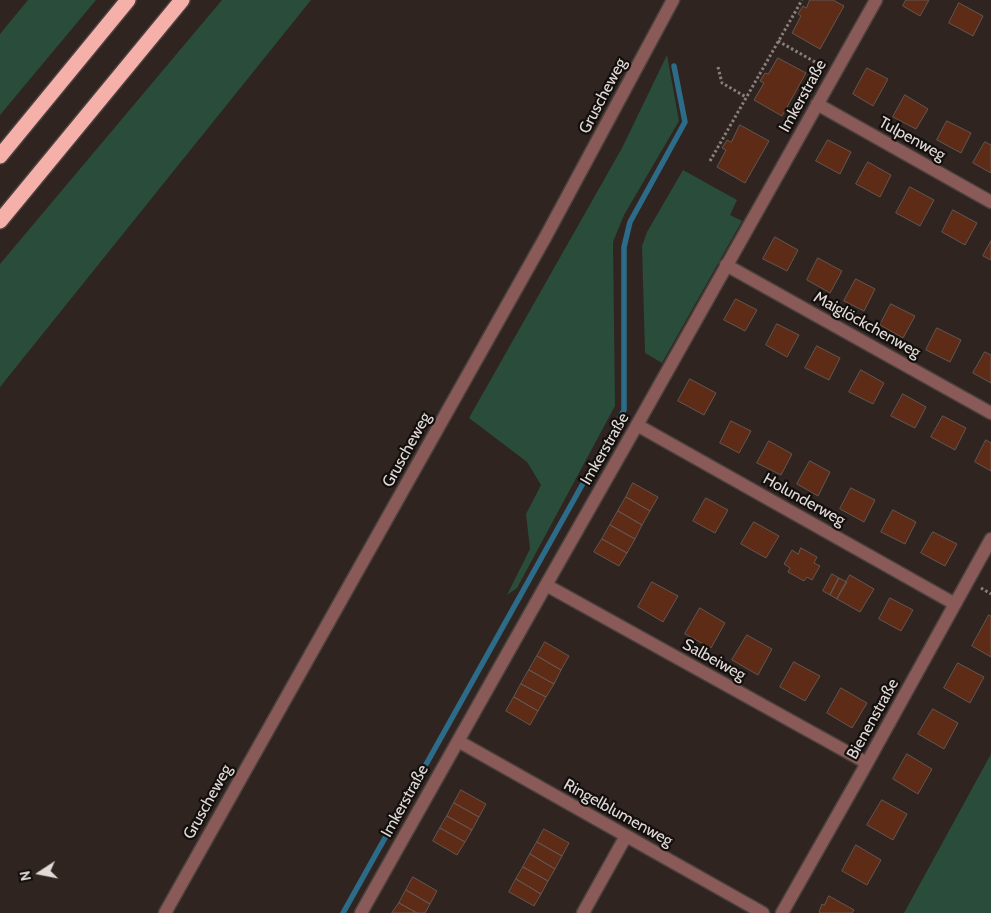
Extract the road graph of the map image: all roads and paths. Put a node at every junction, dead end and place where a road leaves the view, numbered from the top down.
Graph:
1 (128, 0) edge
2 (182, 0) edge
3 (673, 0) edge
4 (802, 0) edge
5 (876, 0) edge
6 (778, 41) junction
7 (718, 68) dead end
8 (834, 73) junction
9 (746, 98) junction
10 (817, 104) junction
11 (0, 156) edge
12 (710, 161) dead end
13 (991, 202) edge
14 (0, 221) edge
15 (726, 265) junction
16 (991, 413) edge
17 (638, 426) junction
18 (991, 539) edge
19 (546, 585) junction
20 (981, 588) dead end
21 (991, 594) edge
22 (955, 604) junction
23 (458, 741) junction
24 (866, 764) junction
25 (626, 836) junction
26 (165, 913) edge
27 (361, 913) edge
28 (583, 913) edge
29 (763, 913) edge
30 (782, 913) edge

1 - 11 highway
2 - 14 highway
3 - 26 street, Gruscheweg
4 - 6 path
5 - 8 street, Imkerstraße
6 - 8 path
6 - 9 path
7 - 9 path
8 - 10 street, Imkerstraße
9 - 12 path
10 - 13 street, Tulpenweg
10 - 15 street, Imkerstraße
15 - 16 street, Maiglöckchenweg
15 - 17 street, Imkerstraße
17 - 19 street, Imkerstraße
17 - 22 street, Holunderweg
18 - 22 street, Bienenstraße
19 - 23 street, Imkerstraße
19 - 24 street, Salbeiweg
20 - 21 path
22 - 24 street, Bienenstraße
23 - 25 street, Ringelblumenweg
23 - 27 street, Imkerstraße
24 - 30 street, Bienenstraße
25 - 28 street
25 - 29 street, Ringelblumenweg

